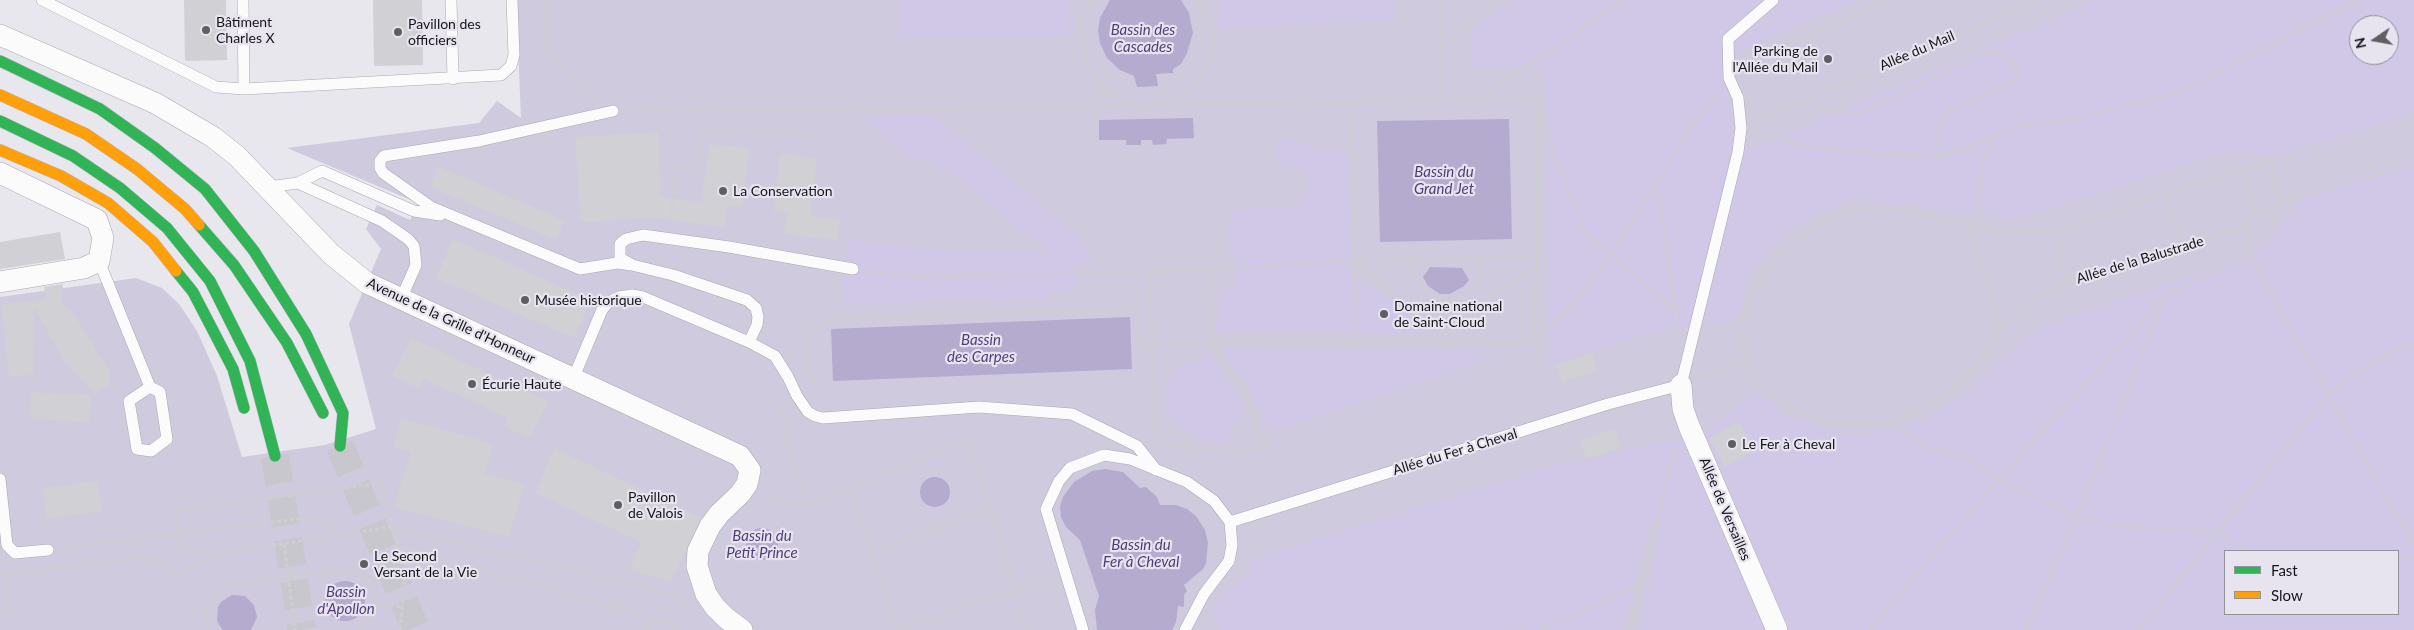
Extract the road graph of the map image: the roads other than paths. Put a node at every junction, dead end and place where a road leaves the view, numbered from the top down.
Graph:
1 (42, 0) edge
2 (243, 0) edge
3 (451, 0) edge
4 (512, 0) edge
5 (1773, 0) edge
6 (0, 34) edge
7 (0, 61) edge
8 (453, 79) junction
9 (244, 89) junction
10 (3, 97) edge
11 (613, 111) road end
12 (0, 121) edge
13 (0, 150) edge
14 (0, 173) edge
15 (298, 183) junction
16 (268, 187) junction
17 (454, 217) junction
18 (100, 261) junction
19 (632, 265) junction
20 (854, 269) road end
21 (0, 282) edge
22 (401, 299) junction
23 (749, 342) junction
24 (573, 379) junction
25 (1681, 385) junction
26 (150, 387) junction
27 (248, 422) dead end
28 (275, 456) tunnel mouth
29 (1156, 470) junction
30 (0, 479) edge
31 (1230, 522) junction
32 (48, 550) road end
33 (742, 630) edge
34 (1083, 630) edge
35 (1185, 630) edge
36 (1777, 630) edge

1 - 9 lane
2 - 9 lane
3 - 8 lane
4 - 8 lane
5 - 25 lane
6 - 16 street, Avenue de la Grille d'Honneur
7 - 10 highway
8 - 9 lane
11 - 17 lane
12 - 28 highway
13 - 27 highway
14 - 18 street
15 - 16 lane
15 - 17 lane
15 - 22 lane
16 - 22 street, Avenue de la Grille d'Honneur
17 - 19 lane
18 - 21 street
18 - 26 lane
19 - 20 lane
19 - 23 lane
22 - 24 street, Avenue de la Grille d'Honneur
23 - 24 lane
23 - 29 lane
24 - 33 street, Avenue de la Grille d'Honneur
25 - 31 lane, Allée du Fer à Cheval
25 - 36 street, Allée de Versailles
26 - 26 lane
29 - 31 lane
29 - 34 lane
30 - 32 lane
31 - 35 lane

